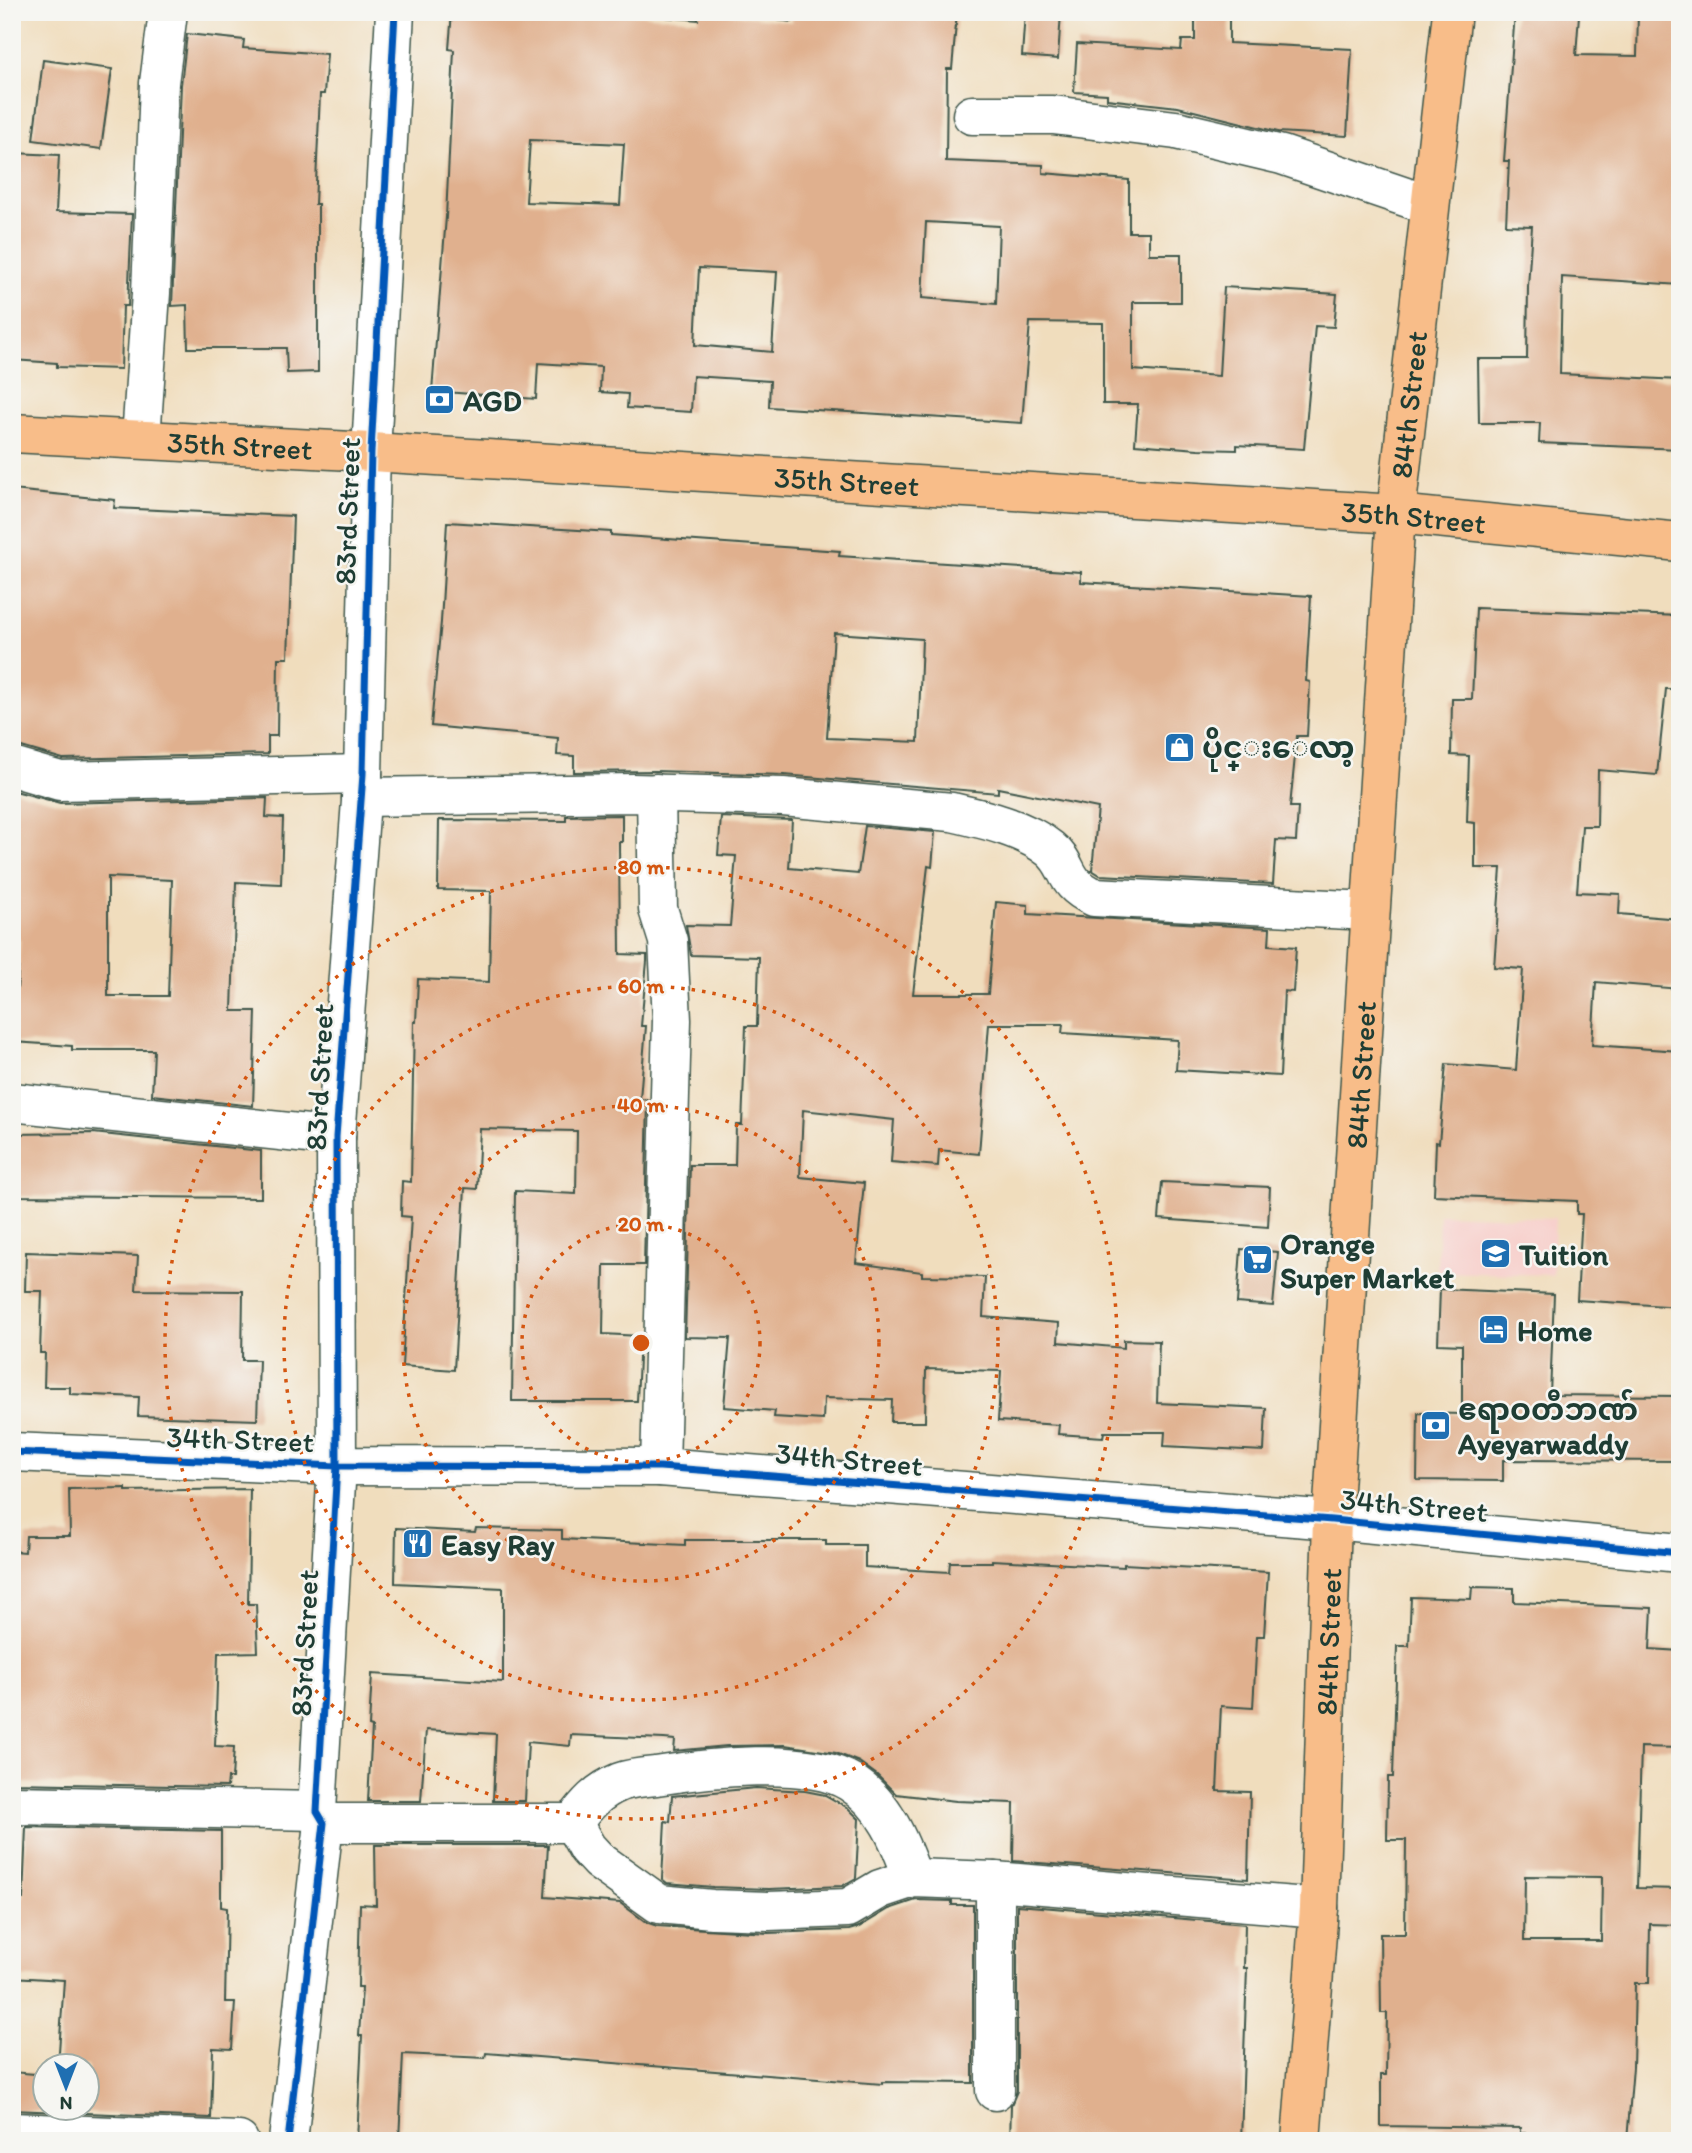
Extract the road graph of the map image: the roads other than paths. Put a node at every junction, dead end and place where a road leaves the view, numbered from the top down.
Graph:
1 (168, 12) edge
2 (395, 12) edge
3 (1452, 12) edge
4 (972, 115) dead end
5 (1429, 205) junction
6 (12, 433) edge
7 (141, 439) junction
8 (371, 452) junction
9 (1396, 514) junction
10 (1680, 542) edge
11 (12, 767) edge
12 (362, 786) junction
13 (656, 793) junction
14 (1369, 911) junction
15 (12, 1102) edge
16 (336, 1136) junction
17 (12, 1452) edge
18 (337, 1466) junction
19 (660, 1467) junction
20 (1332, 1520) junction
21 (1680, 1553) edge
22 (12, 1805) edge
23 (321, 1817) junction
24 (573, 1823) junction
25 (913, 1878) junction
26 (995, 1881) junction
27 (1319, 1908) junction
28 (995, 2091) dead end
29 (12, 2132) edge
30 (239, 2141) edge
31 (288, 2141) edge
32 (1301, 2141) edge

1 - 7 street
2 - 8 street, 83rd Street
3 - 5 main road, 84th Street
4 - 5 street
5 - 9 main road, 84th Street
6 - 7 main road, 35th Street
7 - 8 main road, 35th Street
8 - 9 main road, 35th Street
8 - 12 street, 83rd Street
9 - 10 main road, 35th Street
9 - 14 main road, 84th Street
11 - 12 street
12 - 13 street
12 - 16 street, 83rd Street
13 - 14 street
13 - 19 street
14 - 20 main road, 84th Street
15 - 16 street
16 - 18 street, 83rd Street
17 - 18 street, 34th Street
18 - 19 street, 34th Street
18 - 23 street, 83rd Street
19 - 20 street, 34th Street
20 - 21 street, 34th Street
20 - 27 main road, 84th Street
22 - 23 street
23 - 24 street
23 - 31 street, 83rd Street
24 - 25 street
24 - 25 street
25 - 26 street
26 - 27 street
26 - 28 street
27 - 32 main road, 84th Street
29 - 30 street

